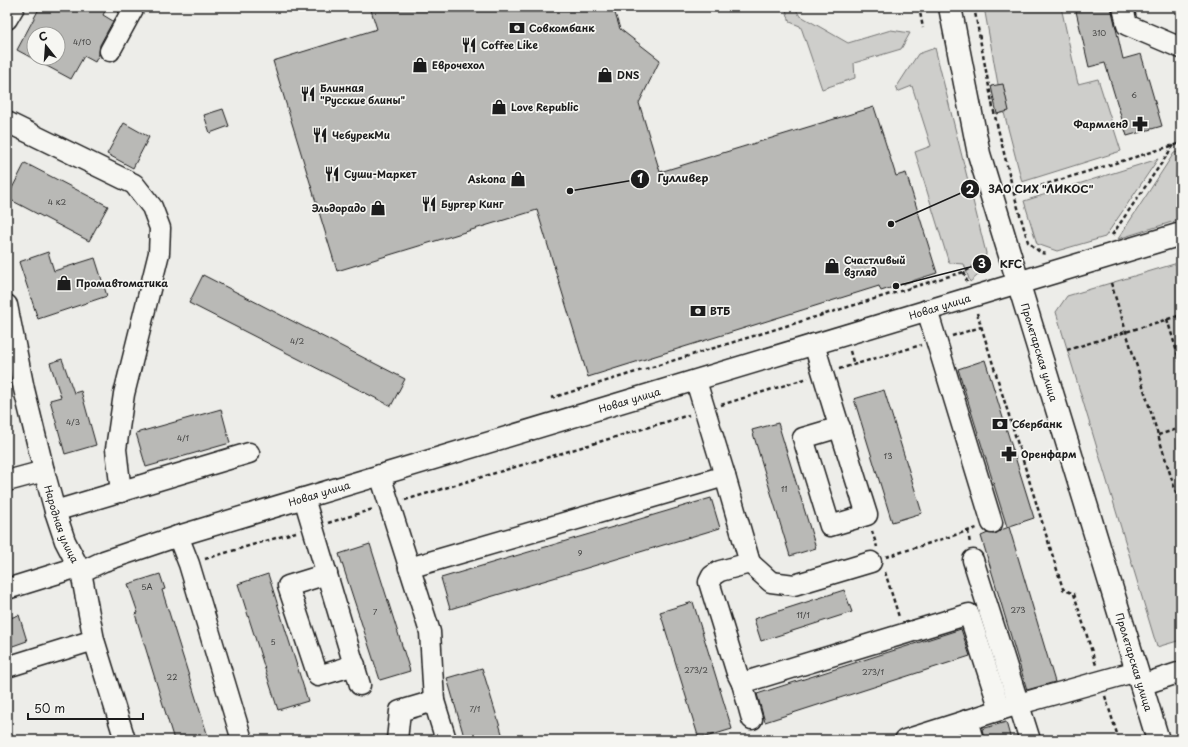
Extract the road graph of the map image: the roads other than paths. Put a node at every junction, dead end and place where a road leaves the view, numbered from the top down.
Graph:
1 (14, 7) edge
2 (134, 7) edge
3 (950, 7) edge
4 (1123, 7) edge
5 (7, 19) edge
6 (1181, 48) edge
7 (110, 51) dead end
8 (7, 122) edge
9 (1181, 234) edge
10 (1018, 283) junction
11 (7, 305) edge
12 (927, 310) junction
13 (814, 344) junction
14 (696, 381) junction
15 (15, 391) edge
16 (840, 427) junction
17 (249, 453) dead end
18 (44, 471) junction
19 (380, 475) junction
20 (725, 476) junction
21 (7, 481) edge
22 (121, 492) junction
23 (304, 498) junction
24 (55, 511) junction
25 (992, 523) road end
26 (178, 536) junction
27 (973, 560) dead end
28 (871, 562) road end
29 (750, 563) junction
30 (409, 568) junction
31 (79, 570) junction
32 (327, 574) junction
33 (7, 590) edge
34 (94, 640) junction
35 (355, 665) junction
36 (7, 667) edge
37 (1181, 672) edge
38 (1139, 678) junction
39 (742, 683) junction
40 (360, 685) dead end
41 (434, 701) junction
42 (1019, 704) junction
43 (1000, 710) junction
44 (752, 719) dead end
45 (967, 720) junction
46 (125, 740) edge
47 (242, 740) edge
48 (397, 740) edge
49 (446, 740) edge
50 (905, 740) edge
51 (973, 740) edge
52 (1030, 740) edge
53 (1158, 740) edge

1 - 5 street
2 - 7 street
3 - 10 main road, Пролетарская улица
4 - 6 street
8 - 22 street
9 - 10 main road, Новая улица
10 - 12 street, Новая улица
10 - 38 main road, Пролетарская улица
11 - 15 street, Народная улица
12 - 13 street, Новая улица
12 - 25 street
13 - 14 street, Новая улица
13 - 16 street
14 - 19 street, Новая улица
14 - 20 street
15 - 18 street, Народная улица
16 - 16 street
17 - 22 street
18 - 21 street
18 - 24 street, Народная улица
19 - 23 street, Новая улица
19 - 30 street
20 - 29 street
20 - 30 street
22 - 24 street
23 - 26 street, Новая улица
23 - 32 street
24 - 31 street, Народная улица
26 - 31 street, Новая улица
26 - 47 street
27 - 42 street
28 - 29 street
29 - 39 street
30 - 41 street
31 - 33 street, Новая улица
31 - 34 street, Народная улица
32 - 35 street
32 - 35 street
34 - 36 street
34 - 46 street, Народная улица
35 - 40 street
37 - 38 street
38 - 42 street
38 - 53 main road, Пролетарская улица
39 - 43 street
39 - 44 street
41 - 48 street
41 - 49 street
42 - 43 street
42 - 52 street
43 - 45 street
45 - 50 street
45 - 51 street

